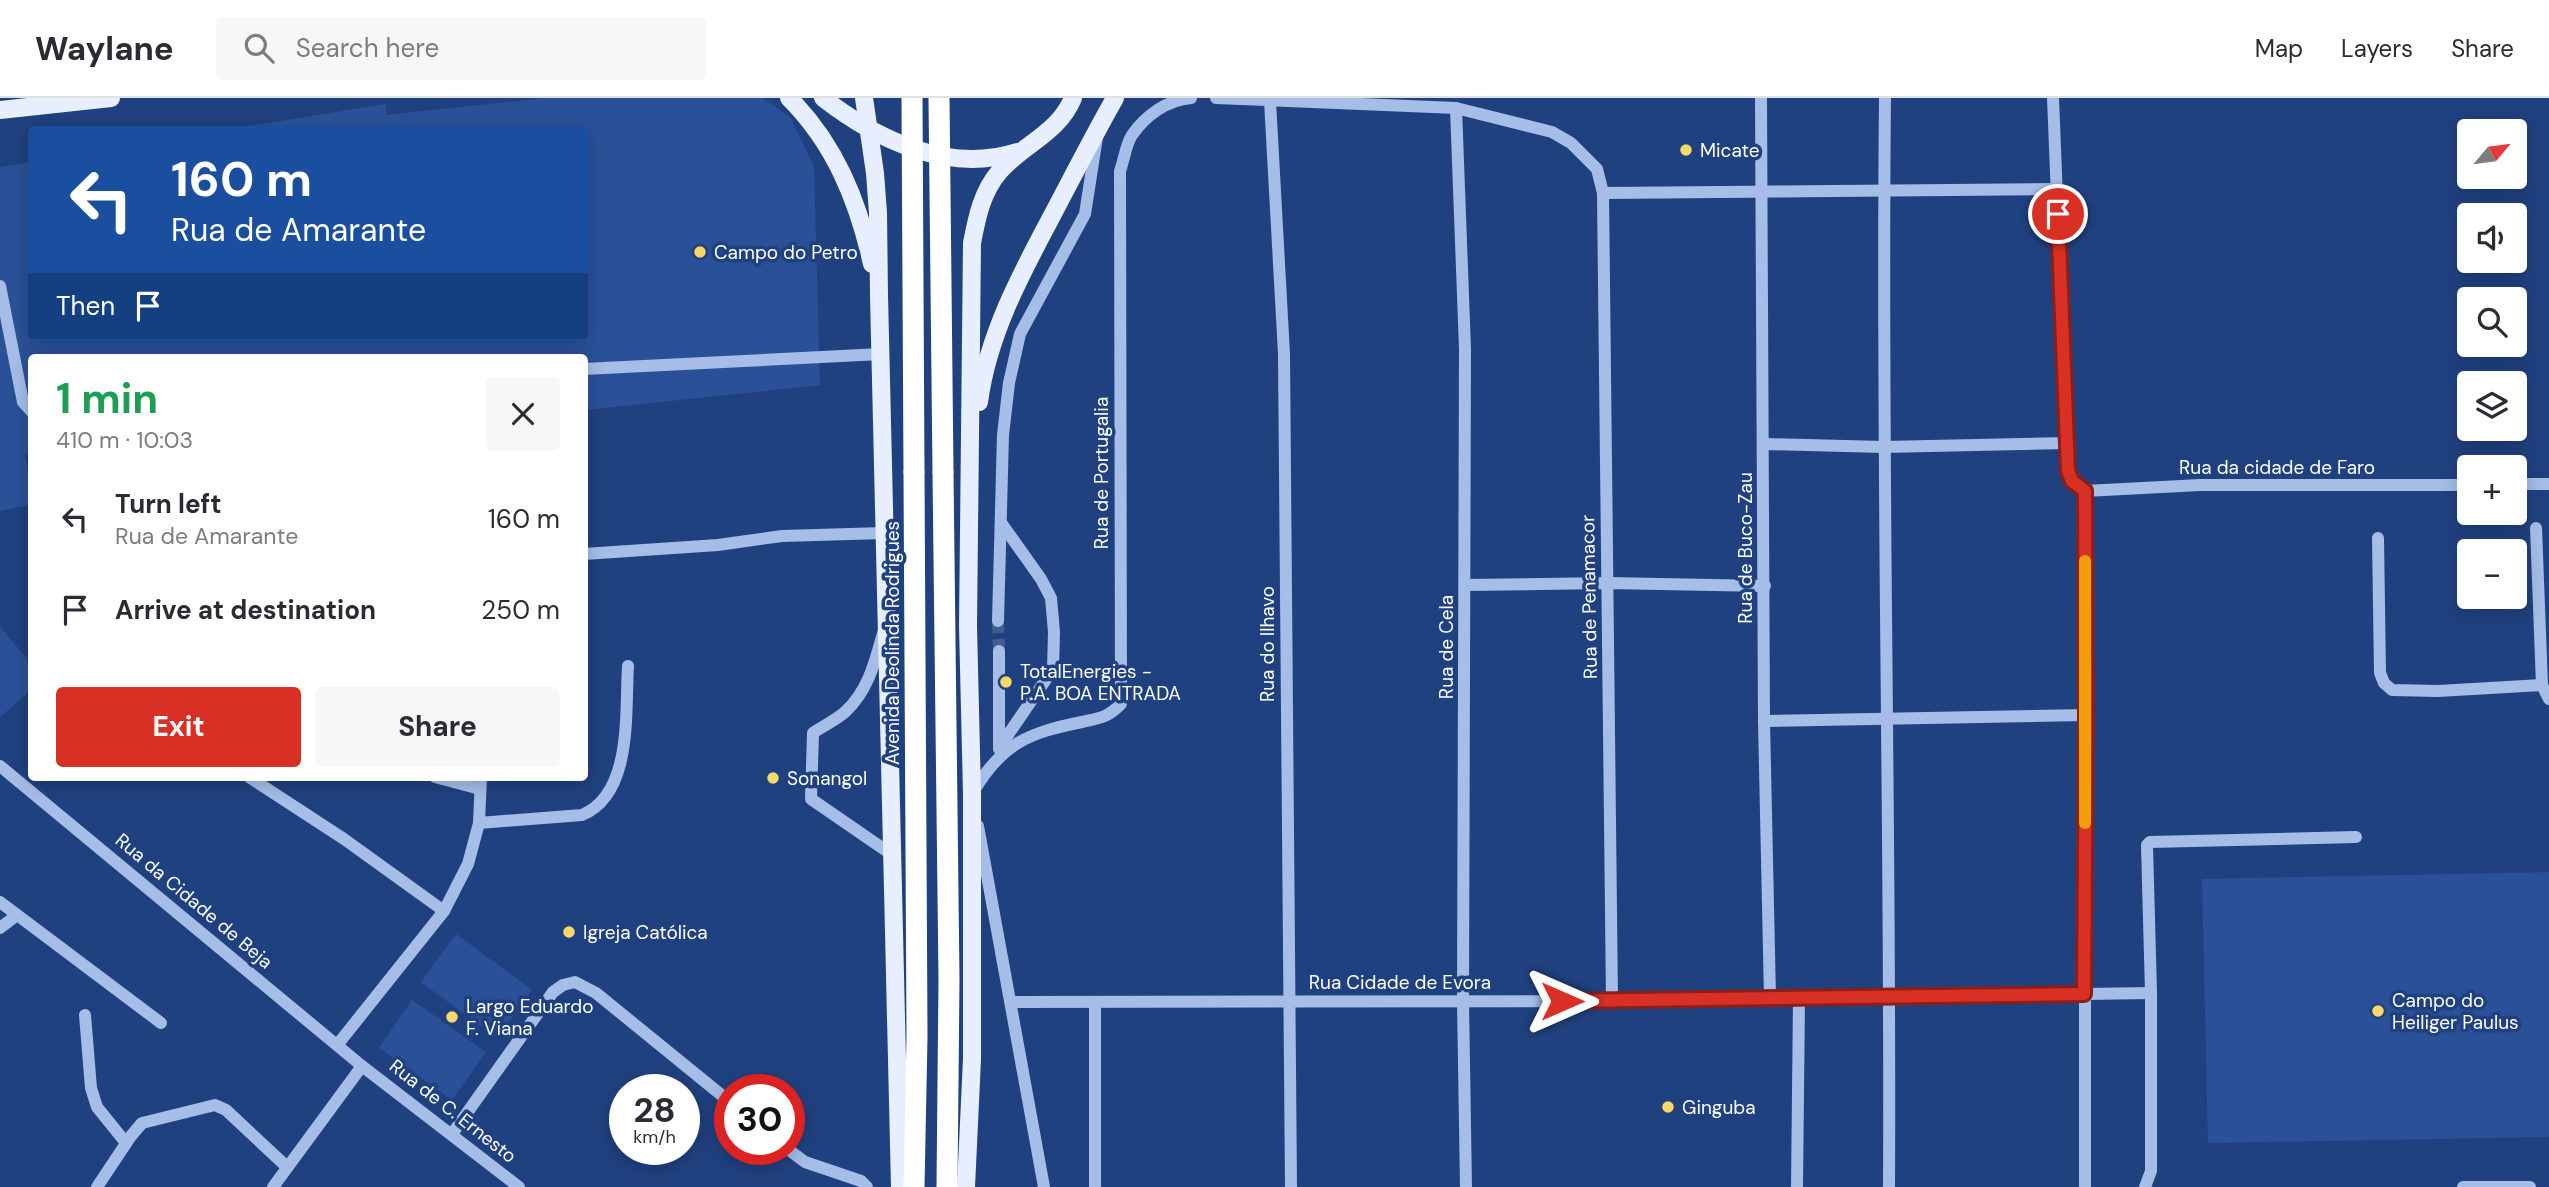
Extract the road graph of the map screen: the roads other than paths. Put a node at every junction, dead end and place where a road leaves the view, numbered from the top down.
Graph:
1 (111, 98) edge
2 (789, 98) edge
3 (823, 98) edge
4 (864, 98) edge
5 (912, 98) edge
6 (939, 98) edge
7 (1115, 98) edge
8 (1191, 98) edge
9 (1216, 98) edge
10 (1761, 98) edge
11 (1885, 98) edge
12 (2053, 98) edge
13 (1073, 101) edge
14 (1270, 101) junction
15 (1456, 108) junction
16 (0, 110) edge
17 (867, 127) junction
18 (1099, 127) junction
19 (1025, 150) junction
20 (2057, 189) junction
21 (1884, 190) junction
22 (1603, 193) junction
23 (1763, 193) junction
24 (0, 286) edge
25 (878, 295) junction
26 (881, 354) junction
27 (588, 369) edge
28 (28, 408) edge
29 (2067, 443) junction
30 (1763, 444) junction
31 (1884, 447) junction
32 (970, 478) junction
33 (2527, 484) edge
34 (2549, 484) edge
35 (2457, 485) edge
36 (2085, 491) junction
37 (1002, 523) junction
38 (2536, 528) dead end
39 (884, 533) junction
40 (2378, 538) dead end
41 (588, 554) edge
42 (1608, 583) junction
43 (1465, 585) junction
44 (1765, 586) junction
45 (998, 621) tunnel mouth
46 (886, 623) junction
47 (999, 651) tunnel mouth
48 (628, 666) dead end
49 (2542, 685) junction
50 (2549, 699) edge
51 (2086, 715) junction
52 (1889, 717) junction
53 (1764, 721) junction
54 (999, 752) junction
55 (0, 766) edge
56 (255, 781) edge
57 (480, 783) edge
58 (972, 794) junction
59 (479, 823) junction
60 (2356, 837) dead end
61 (891, 853) junction
62 (0, 902) edge
63 (444, 911) junction
64 (17, 915) junction
65 (0, 928) edge
66 (2151, 993) junction
67 (2084, 994) junction
68 (1890, 996) junction
69 (1770, 998) junction
70 (1799, 998) junction
71 (1463, 1001) junction
72 (1612, 1001) junction
73 (1012, 1002) junction
74 (1289, 1002) junction
75 (1095, 1003) junction
76 (85, 1015) dead end
77 (161, 1023) dead end
78 (338, 1044) junction
79 (362, 1066) junction
80 (714, 1088) edge
81 (452, 1134) junction
82 (126, 1143) junction
83 (805, 1162) edge
84 (287, 1167) junction
85 (97, 1187) edge
86 (273, 1187) edge
87 (519, 1187) edge
88 (867, 1187) edge
89 (900, 1187) edge
90 (914, 1187) edge
91 (947, 1187) edge
92 (966, 1187) edge
93 (1044, 1187) edge
94 (1095, 1187) edge
95 (1291, 1187) edge
96 (1465, 1187) edge
97 (1797, 1187) edge
98 (1889, 1187) edge
99 (2085, 1187) edge
100 (2146, 1187) edge
101 (2463, 1187) edge
102 (2530, 1187) edge

1 - 16 main road
2 - 25 main road
3 - 17 main road
4 - 17 main road
5 - 90 highway, Avenida Deolinda Rodrigues, bridge
6 - 91 highway, bridge
7 - 18 main road
8 - 54 street, Rua de Portugalia
9 - 14 street
10 - 23 street, Rua de Buco-Zau
11 - 21 street
12 - 20 street
13 - 19 main road
14 - 15 street
14 - 74 street, Rua do Ilhavo
15 - 22 street
15 - 43 street, Rua de Cela
17 - 19 main road
17 - 25 main road
18 - 32 main road
18 - 37 street
19 - 32 main road
20 - 21 street
20 - 29 street
21 - 23 street
21 - 31 street
22 - 23 street
22 - 42 street, Rua de Penamacor
23 - 30 street, Rua de Buco-Zau
24 - 28 street
25 - 26 main road
26 - 27 street
26 - 39 main road
29 - 31 street
29 - 36 street
30 - 31 street
30 - 44 street, Rua de Buco-Zau
31 - 52 street
32 - 58 main road
33 - 34 street
35 - 36 street, Rua da cidade de Faro
36 - 51 street
37 - 45 street
37 - 54 street
38 - 49 street
39 - 41 street
39 - 46 main road
40 - 49 street
42 - 43 street
42 - 44 street
42 - 72 street, Rua de Penamacor
43 - 71 street, Rua de Cela
44 - 53 street, Rua de Buco-Zau
46 - 61 main road
46 - 61 street
47 - 54 street
48 - 59 street
49 - 50 street
51 - 52 street
51 - 67 street
52 - 53 street
52 - 68 street
53 - 69 street, Rua de Buco-Zau
54 - 58 street, Rua de Portugalia
55 - 78 street, Rua da Cidade de Beja
56 - 63 street
57 - 59 street
58 - 73 street
58 - 92 main road
59 - 63 street
60 - 66 street
61 - 89 main road
62 - 64 street
63 - 78 street
64 - 65 street
64 - 77 street
66 - 67 street, Rua Cidade de Evora
66 - 100 street
67 - 68 street, Rua Cidade de Evora
67 - 99 street
68 - 70 street, Rua Cidade de Evora
68 - 98 street
69 - 70 street, Rua Cidade de Evora
69 - 72 street, Rua Cidade de Evora
70 - 97 street
71 - 72 street, Rua Cidade de Evora
71 - 74 street, Rua Cidade de Evora
71 - 96 street, Rua de Cela
73 - 75 street, Rua Cidade de Evora
73 - 93 street
74 - 75 street, Rua Cidade de Evora
74 - 95 street, Rua do Ilhavo
75 - 94 street
76 - 82 street
78 - 79 street, Rua da Cidade de Beja
79 - 81 street, Rua de C. Ernesto
79 - 84 street
80 - 81 street
81 - 87 street, Rua de C. Ernesto
82 - 84 street
82 - 85 street
83 - 88 street
84 - 86 street
101 - 102 street

